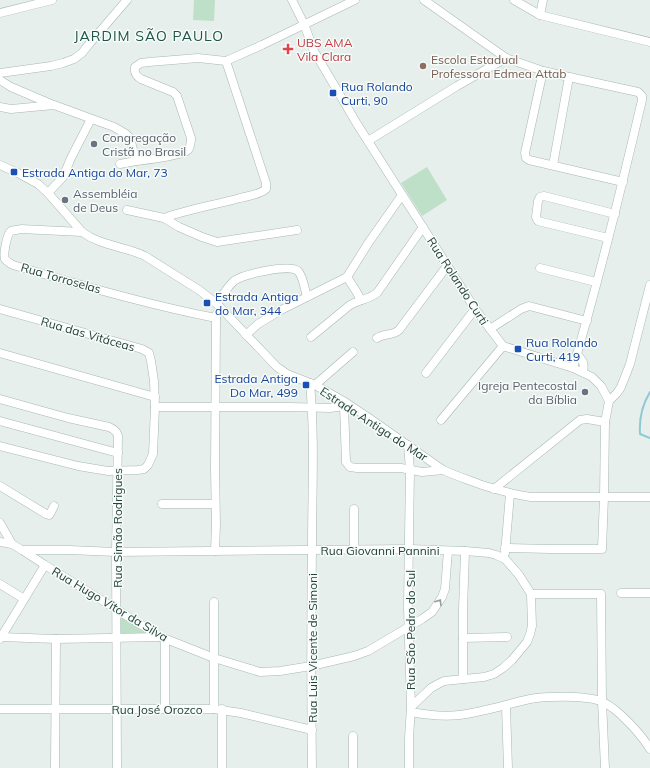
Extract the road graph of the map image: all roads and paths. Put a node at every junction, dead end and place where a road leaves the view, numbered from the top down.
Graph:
1 (52, 0) edge
2 (127, 0) edge
3 (292, 0) edge
4 (355, 0) edge
5 (424, 0) edge
6 (514, 0) edge
7 (543, 0) edge
8 (0, 13) edge
9 (540, 14) junction
10 (304, 24) junction
11 (650, 42) edge
12 (506, 58) junction
13 (226, 60) junction
14 (543, 71) junction
15 (0, 73) edge
16 (569, 77) junction
17 (0, 80) edge
18 (54, 105) junction
19 (0, 107) edge
20 (91, 119) junction
21 (368, 141) junction
22 (136, 161) junction
23 (120, 164) dead end
24 (0, 165) edge
25 (553, 165) junction
26 (623, 182) junction
27 (48, 193) junction
28 (402, 195) junction
29 (127, 210) dead end
30 (615, 214) junction
31 (164, 218) junction
32 (423, 227) junction
33 (297, 230) dead end
34 (82, 232) junction
35 (608, 238) junction
36 (447, 266) junction
37 (540, 268) dead end
38 (349, 274) junction
39 (596, 282) junction
40 (650, 285) edge
41 (308, 297) junction
42 (366, 299) junction
43 (218, 305) junction
44 (0, 309) edge
45 (475, 309) junction
46 (216, 318) junction
47 (587, 321) junction
48 (490, 329) junction
49 (246, 335) junction
50 (311, 337) dead end
51 (377, 338) dead end
52 (502, 346) junction
53 (354, 352) dead end
54 (0, 353) edge
55 (577, 354) junction
56 (573, 368) junction
57 (426, 372) dead end
58 (583, 372) junction
59 (312, 384) junction
60 (155, 397) junction
61 (0, 399) edge
62 (609, 401) junction
63 (344, 404) junction
64 (155, 407) junction
65 (216, 407) junction
66 (312, 407) junction
67 (441, 420) dead end
68 (0, 421) edge
69 (605, 422) junction
70 (408, 445) junction
71 (0, 446) edge
72 (118, 453) junction
73 (410, 470) junction
74 (443, 470) junction
75 (117, 471) junction
76 (0, 486) edge
77 (494, 489) junction
78 (510, 494) junction
79 (604, 497) junction
80 (650, 497) edge
81 (162, 504) dead end
82 (215, 504) junction
83 (54, 506) dead end
84 (354, 509) dead end
85 (0, 523) edge
86 (0, 542) edge
87 (12, 544) junction
88 (505, 548) junction
89 (354, 549) junction
90 (409, 549) junction
91 (22, 550) junction
92 (312, 550) junction
93 (215, 551) junction
94 (448, 551) junction
95 (465, 551) junction
96 (116, 552) junction
97 (505, 558) junction
98 (45, 565) junction
99 (0, 584) edge
100 (621, 593) dead end
101 (650, 593) edge
102 (531, 594) junction
103 (24, 599) junction
104 (214, 602) dead end
105 (117, 610) junction
106 (410, 626) junction
107 (117, 637) junction
108 (508, 637) dead end
109 (1, 638) edge
110 (163, 638) junction
111 (463, 638) junction
112 (56, 639) junction
113 (214, 658) junction
114 (311, 666) junction
115 (463, 679) junction
116 (602, 701) junction
117 (506, 706) junction
118 (165, 708) junction
119 (0, 709) edge
120 (117, 709) junction
121 (218, 709) junction
122 (55, 710) junction
123 (411, 710) junction
124 (312, 730) junction
125 (353, 736) dead end
126 (650, 749) edge
127 (55, 768) edge
128 (117, 768) edge
129 (222, 768) edge
130 (312, 768) edge
131 (353, 768) edge
132 (409, 768) edge
133 (508, 768) edge
134 (605, 768) edge

1 - 8 street
2 - 15 street
3 - 10 street, Rua Rolando Curti
4 - 10 street
5 - 12 street
6 - 9 street
7 - 9 street
9 - 11 street
10 - 13 street
10 - 21 street, Rua Rolando Curti
12 - 14 street
12 - 21 street
13 - 22 street
13 - 31 street
14 - 16 street
14 - 25 street
16 - 25 street
16 - 26 street
17 - 18 street
18 - 19 street
18 - 20 street
20 - 22 street
20 - 27 street
21 - 28 street, Rua Rolando Curti
22 - 23 street
24 - 27 street, Estrada Antiga do Mar
25 - 26 street
26 - 30 street
27 - 34 street, Estrada Antiga do Mar
28 - 32 street, Rua Rolando Curti
28 - 38 street
29 - 31 street
30 - 35 street
30 - 35 street
31 - 33 street
32 - 36 street, Rua Rolando Curti
32 - 42 street
34 - 43 street, Estrada Antiga do Mar
34 - 46 street, Rua Torroselas
35 - 39 street
36 - 45 street, Rua Rolando Curti
36 - 51 street
37 - 39 street
38 - 41 street
38 - 42 street
39 - 47 street
40 - 62 street
41 - 43 street
41 - 49 street
42 - 50 street
43 - 46 street
43 - 49 street, Estrada Antiga do Mar
44 - 60 street, Rua das Vitáceas
45 - 48 street, Rua Rolando Curti
45 - 57 street
46 - 65 street
47 - 48 street
47 - 55 street
48 - 52 street, Rua Rolando Curti
49 - 59 street, Estrada Antiga do Mar
52 - 56 street
52 - 67 street
53 - 59 street
54 - 60 street
55 - 56 street
55 - 58 street
56 - 58 street
58 - 62 street
59 - 63 street, Estrada Antiga do Mar
59 - 66 street, Rua Luis Vicente de Simoni
60 - 64 street, Rua das Vitáceas
61 - 72 street, Rua Simão Rodrigues
62 - 69 street
63 - 66 street
63 - 70 street, Estrada Antiga do Mar
63 - 73 street
64 - 65 street
64 - 75 street, Rua das Vitáceas
65 - 66 street
65 - 82 street
66 - 92 street, Rua Luis Vicente de Simoni
68 - 72 street
69 - 77 street
69 - 79 street
70 - 73 street, Rua São Pedro do Sul
70 - 74 street, Estrada Antiga do Mar
71 - 75 street, Rua das Vitáceas
72 - 75 street, Rua Simão Rodrigues
73 - 74 street
73 - 90 street, Rua São Pedro do Sul
74 - 77 street, Estrada Antiga do Mar
75 - 96 street, Rua Simão Rodrigues
76 - 83 street
77 - 78 street, Estrada Antiga do Mar
78 - 79 street, Estrada Antiga do Mar
78 - 88 street
79 - 80 street, Estrada Antiga do Mar
79 - 88 street
81 - 82 street
82 - 93 street
84 - 89 street
85 - 87 street
86 - 87 street, Rua Hugo Vitor da Silva
87 - 91 street, Rua Hugo Vitor da Silva
88 - 97 street
89 - 90 street, Rua Giovanni Pannini
89 - 92 street, Rua Giovanni Pannini
90 - 94 street, Rua Giovanni Pannini
90 - 106 street, Rua São Pedro do Sul
91 - 96 street, Rua Giovanni Pannini
91 - 98 street, Rua Hugo Vitor da Silva
92 - 93 street, Rua Giovanni Pannini
92 - 114 street, Rua Luis Vicente de Simoni
93 - 96 street, Rua Giovanni Pannini
94 - 95 street, Rua Giovanni Pannini
106 -> 94 street, Rua Hugo Vitor da Silva
95 - 97 street, Rua Giovanni Pannini
95 - 111 street
96 - 105 street, Rua Simão Rodrigues
97 - 102 street
98 - 103 street
98 - 105 street, Rua Hugo Vitor da Silva
99 - 103 street
100 - 101 street
102 - 115 street
102 - 116 street
103 - 109 street
104 - 113 street
105 - 107 street, Rua Simão Rodrigues
105 - 110 street, Rua Hugo Vitor da Silva
106 - 114 street, Rua Hugo Vitor da Silva
106 - 123 street, Rua São Pedro do Sul
107 - 110 street
107 - 112 street
107 - 120 street, Rua Simão Rodrigues
108 - 111 street
109 - 112 street
110 - 113 street, Rua Hugo Vitor da Silva
110 - 118 street
111 - 115 street
112 - 122 street
113 - 114 street, Rua Hugo Vitor da Silva
113 - 121 street
114 - 124 street, Rua Luis Vicente de Simoni
115 - 123 street
116 - 117 street
116 - 126 street
116 - 134 street
117 - 123 street
117 - 133 street
118 - 120 street, Rua José Orozco
118 - 121 street, Rua José Orozco
119 - 122 street, Rua José Orozco
120 - 122 street, Rua José Orozco
120 - 128 street, Rua Simão Rodrigues
121 - 124 street, Rua José Orozco
121 - 129 street
122 - 127 street
123 - 132 street, Rua São Pedro do Sul
124 - 130 street, Rua Luis Vicente de Simoni
125 - 131 street

